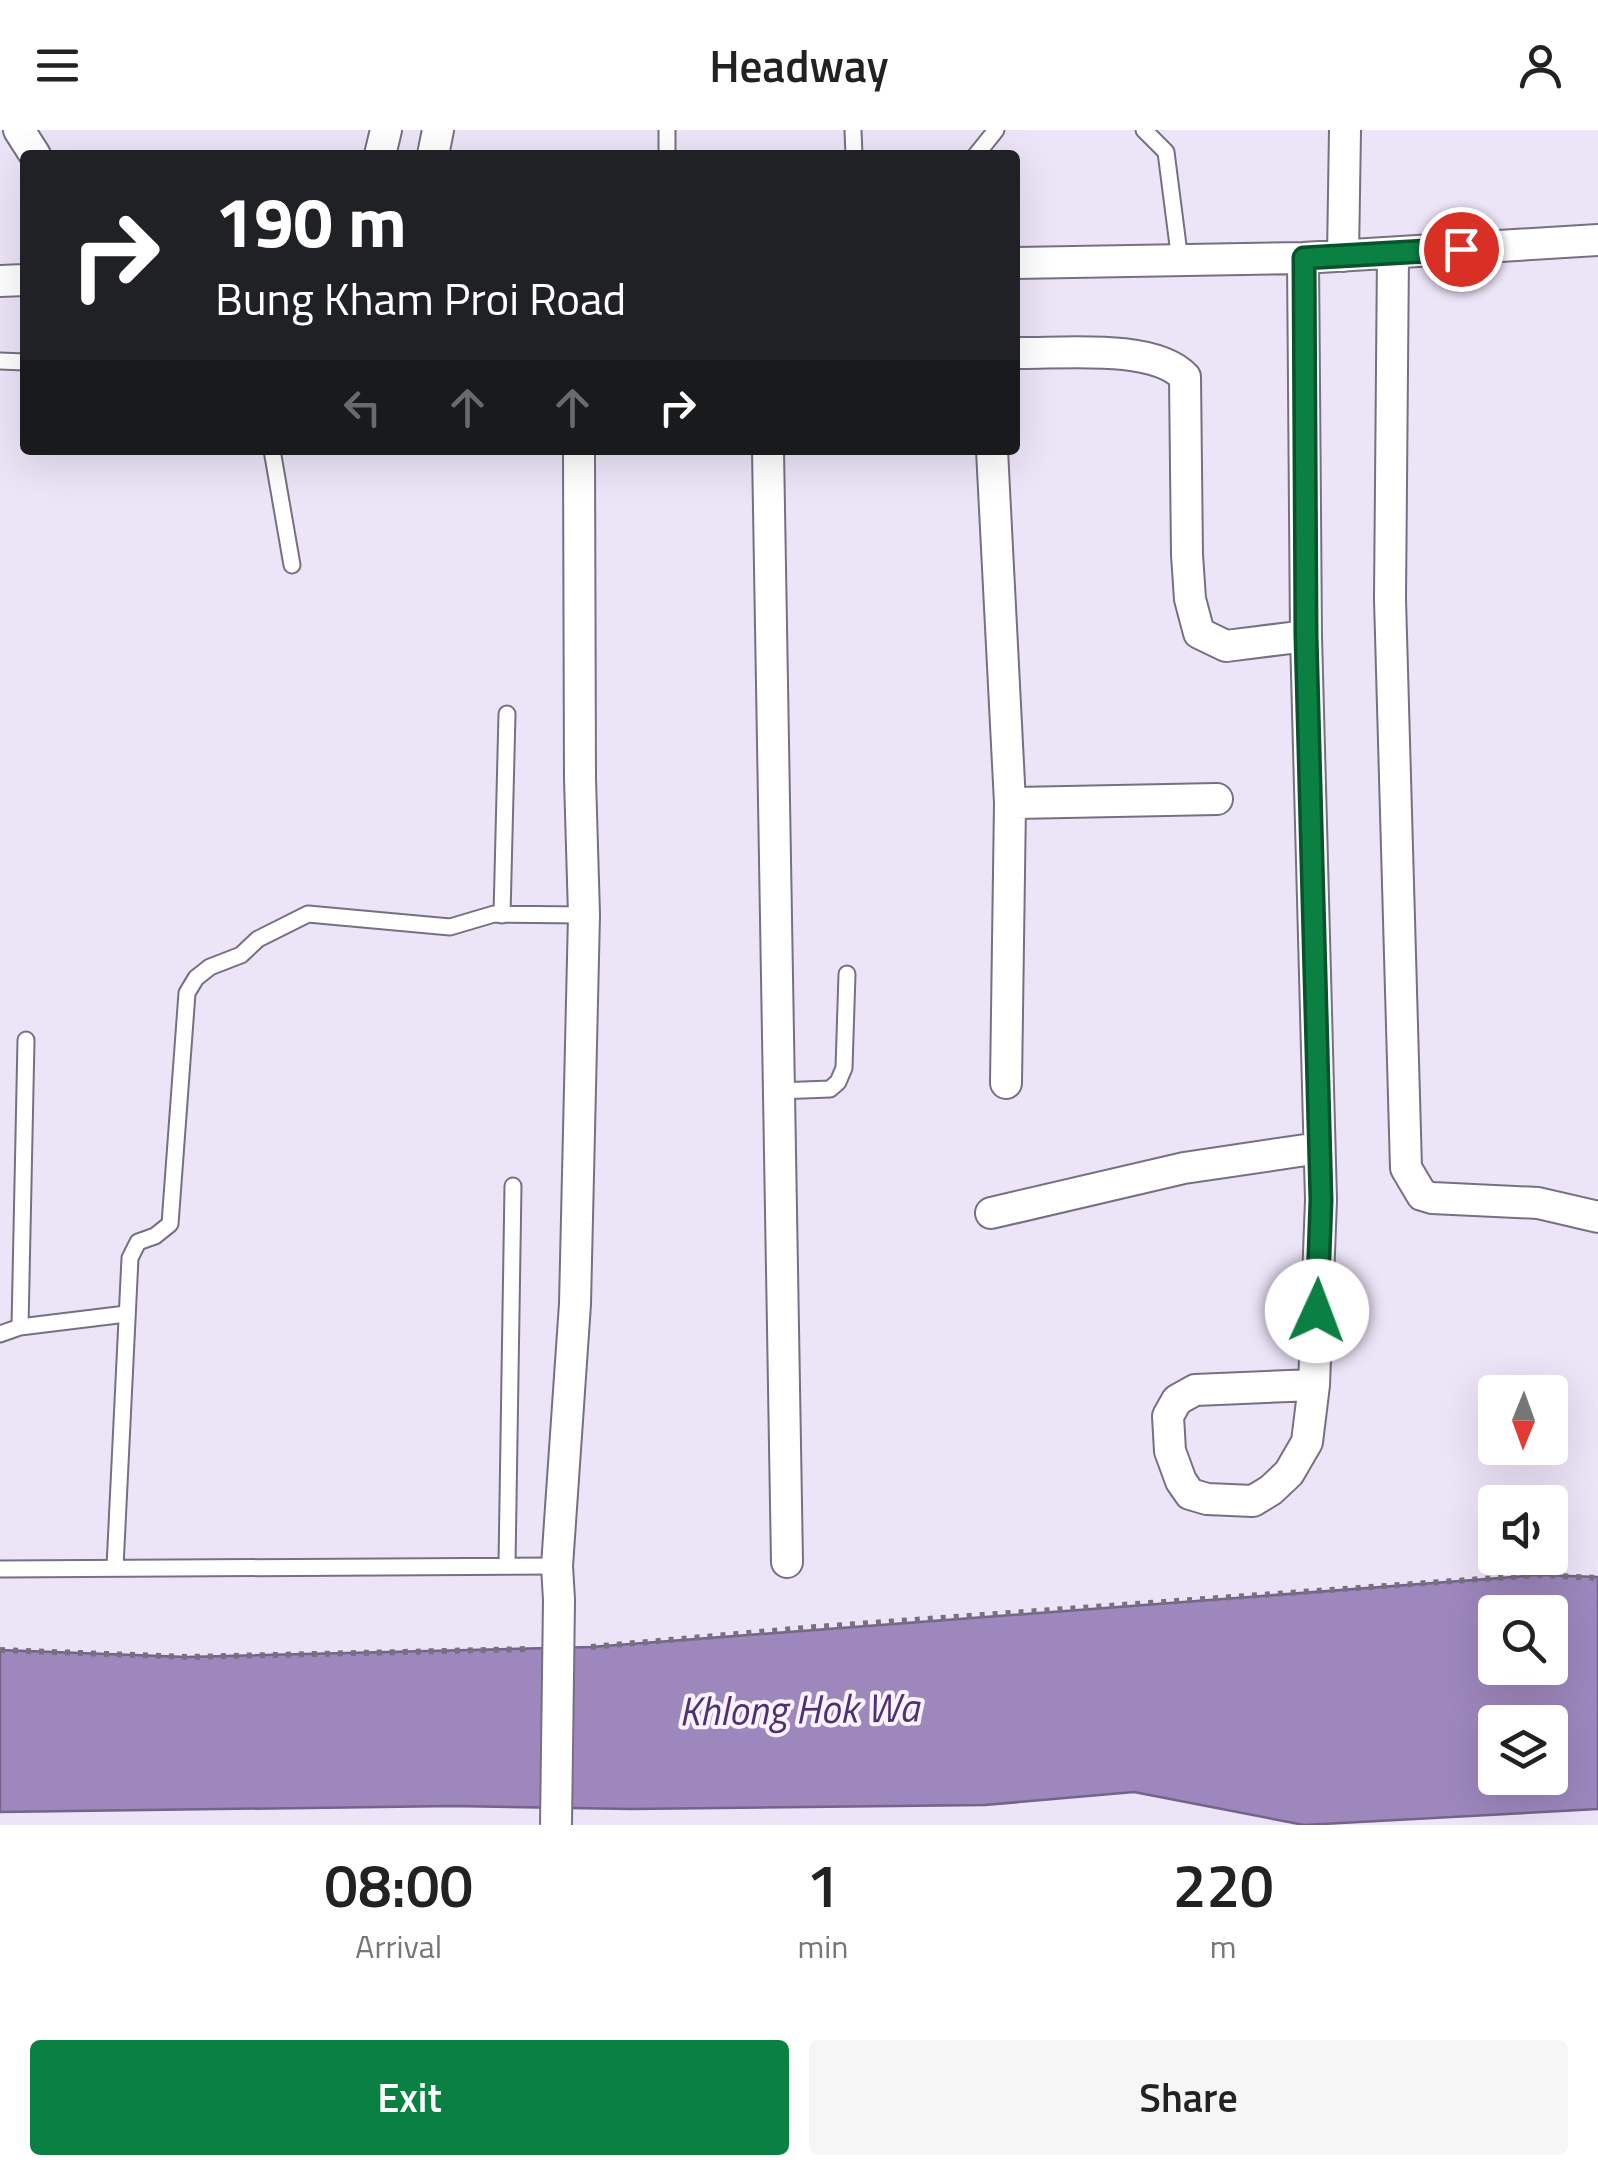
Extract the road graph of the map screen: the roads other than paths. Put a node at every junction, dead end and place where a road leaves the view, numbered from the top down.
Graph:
1 (996, 130) edge
2 (1144, 130) edge
3 (1345, 130) edge
4 (980, 150) edge
5 (1598, 240) edge
6 (1393, 253) junction
7 (1343, 256) junction
8 (1304, 258) junction
9 (1180, 261) junction
10 (1020, 263) edge
11 (1020, 353) edge
12 (273, 455) edge
13 (579, 455) edge
14 (768, 455) edge
15 (992, 455) edge
16 (292, 565) dead end
17 (1306, 636) junction
18 (507, 714) dead end
19 (1217, 798) dead end
20 (1010, 803) junction
21 (502, 914) junction
22 (584, 916) junction
23 (847, 974) dead end
24 (26, 1040) dead end
25 (1006, 1083) dead end
26 (777, 1091) junction
27 (1318, 1148) junction
28 (513, 1186) dead end
29 (991, 1213) dead end
30 (1598, 1218) edge
31 (126, 1314) junction
32 (20, 1327) junction
33 (0, 1334) edge
34 (1314, 1384) junction
35 (788, 1562) dead end
36 (508, 1564) junction
37 (557, 1566) junction
38 (114, 1567) junction
39 (0, 1568) edge
40 (556, 1825) edge

1 - 4 lane
2 - 9 lane
3 - 7 street
5 - 6 street
6 - 7 street
6 - 30 street
7 - 8 street
8 - 9 street
8 - 17 street
9 - 10 street
11 - 17 street
12 - 16 lane
13 - 22 street
14 - 26 street
15 - 20 street
17 - 27 street
18 - 21 lane
19 - 20 street
20 - 25 street
21 - 22 lane
21 - 31 lane
22 - 37 street
23 - 26 lane
24 - 32 lane
26 - 35 street
27 - 29 street
27 - 34 street
28 - 36 lane
31 - 32 lane
31 - 38 lane
32 - 33 lane
34 - 34 street
36 - 37 lane
36 - 38 lane
37 - 40 street, bridge
38 - 39 lane

